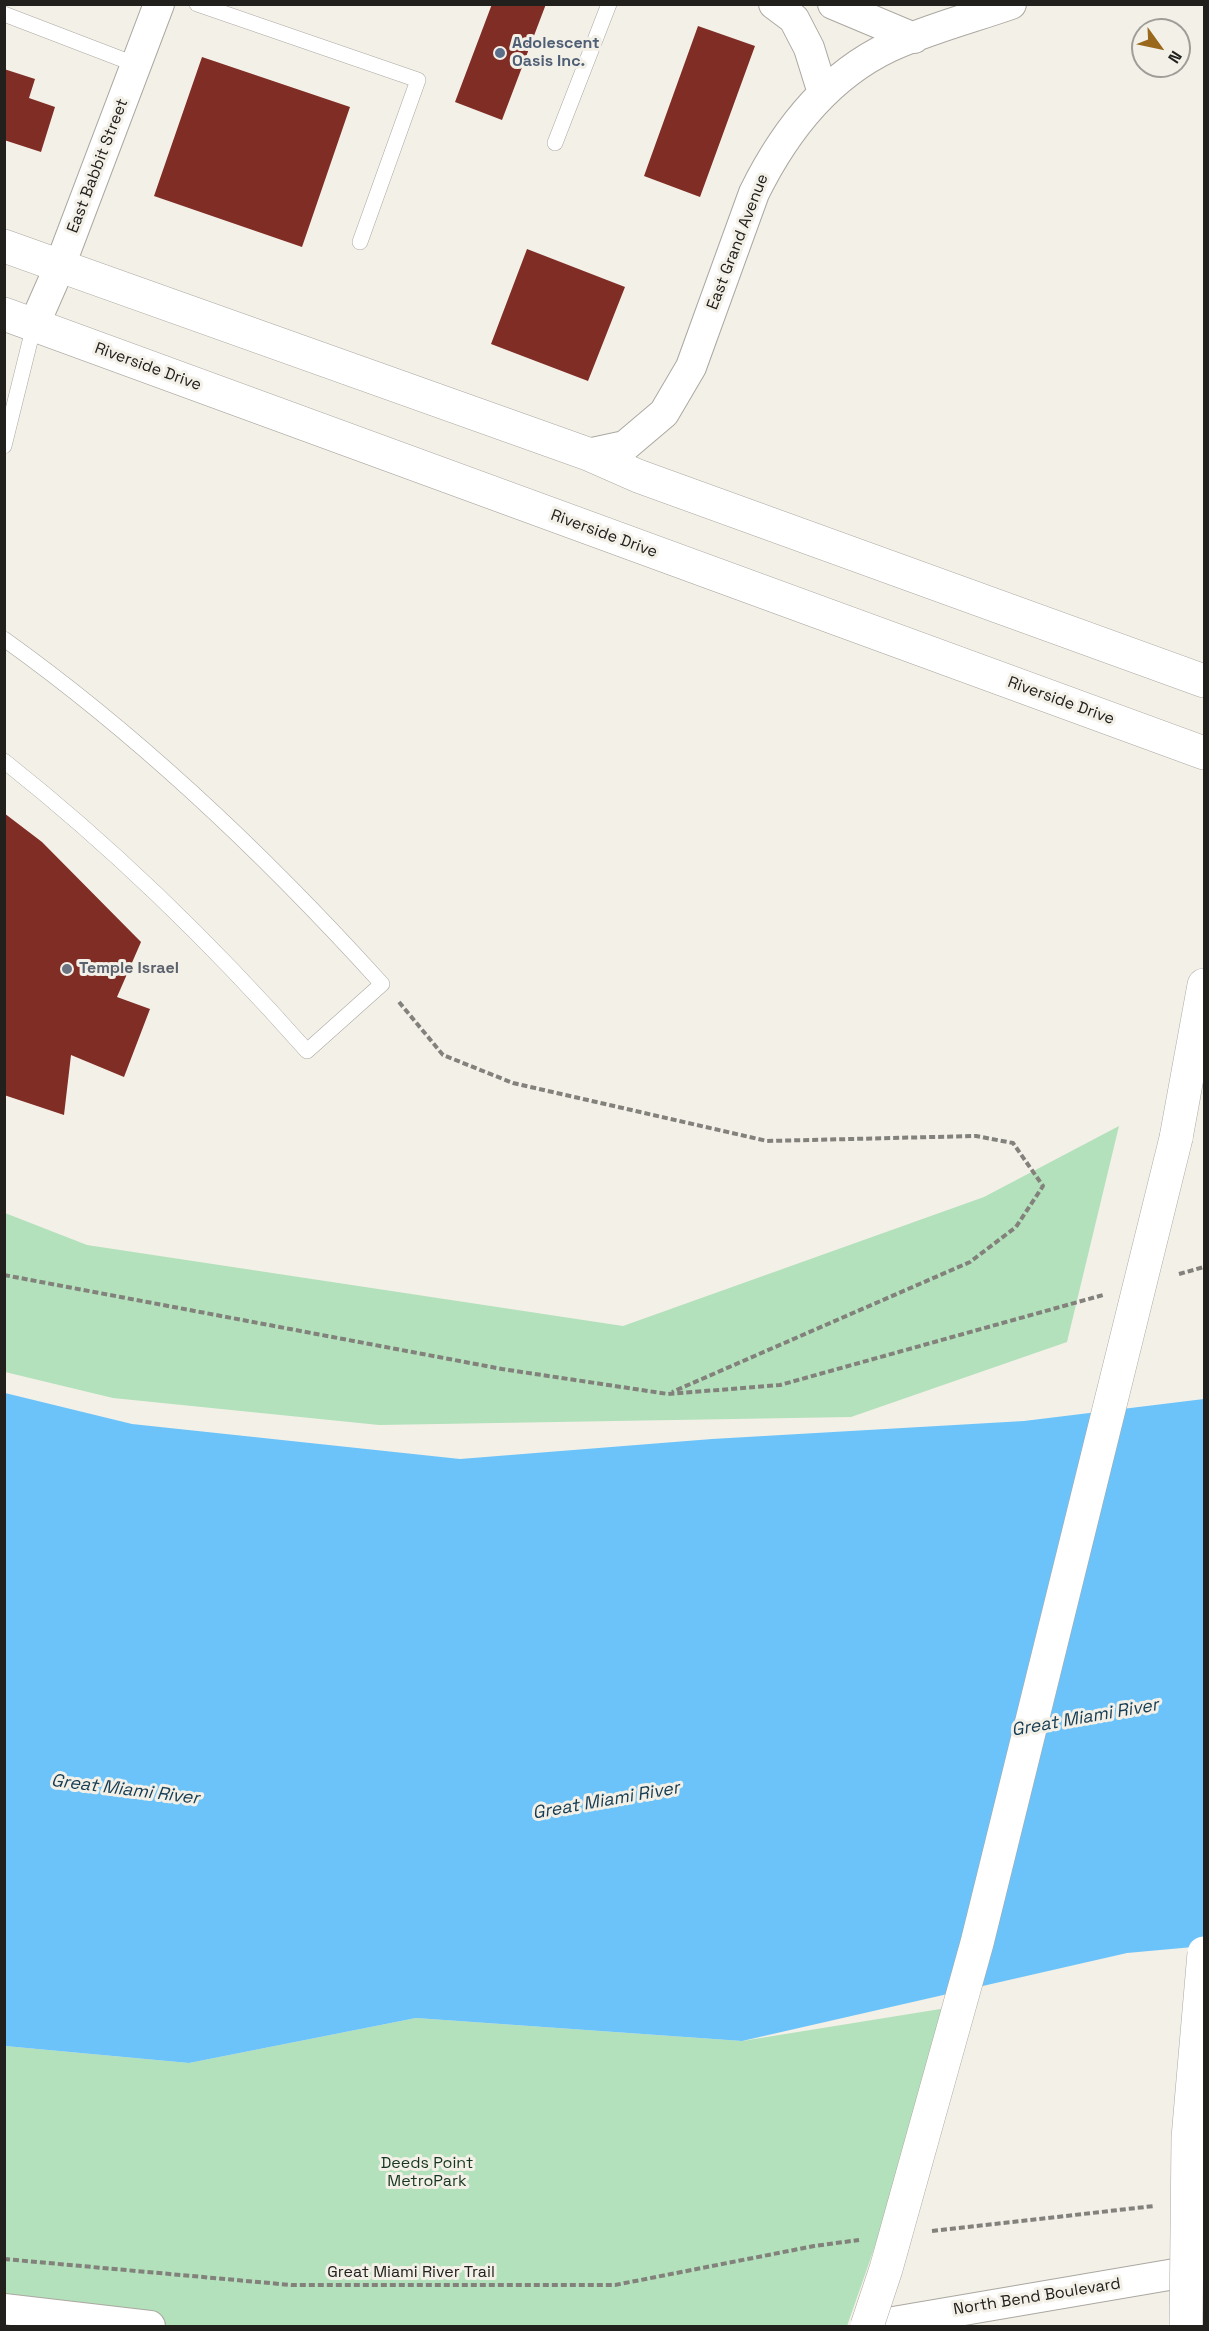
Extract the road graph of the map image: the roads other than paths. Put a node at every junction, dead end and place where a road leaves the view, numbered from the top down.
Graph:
1 (159, 4) edge
2 (197, 4) edge
3 (609, 4) edge
4 (774, 4) edge
5 (834, 4) edge
6 (1011, 4) edge
7 (4, 14) edge
8 (914, 38) junction
9 (136, 65) junction
10 (823, 93) junction
11 (555, 143) dead end
12 (360, 242) dead end
13 (4, 246) edge
14 (59, 268) junction
15 (19, 320) edge
16 (4, 446) edge
17 (588, 454) junction
18 (4, 639) edge
19 (1204, 681) edge
20 (1204, 753) edge
21 (4, 761) edge
22 (1204, 985) edge
23 (1204, 1044) edge
24 (1176, 1138) junction
25 (1204, 1953) edge
26 (1204, 2269) edge
27 (4, 2309) edge
28 (150, 2326) edge
29 (868, 2326) edge
30 (1186, 2326) edge

1 - 9 street, East Babbit Street
2 - 12 lane
3 - 11 lane
4 - 10 street
5 - 8 street
6 - 8 street, East Grand Avenue
7 - 9 lane
8 - 10 street, East Grand Avenue
9 - 14 street, East Babbit Street
10 - 17 street, East Grand Avenue
13 - 14 main road
14 - 15 street, East Babbit Street
14 - 17 main road
15 - 16 lane
15 - 20 main road, Riverside Drive
17 - 19 main road
18 - 21 lane
22 - 24 main road
23 - 24 main road
24 - 29 main road, bridge
25 - 30 main road, bridge
26 - 29 street, North Bend Boulevard
27 - 28 street

